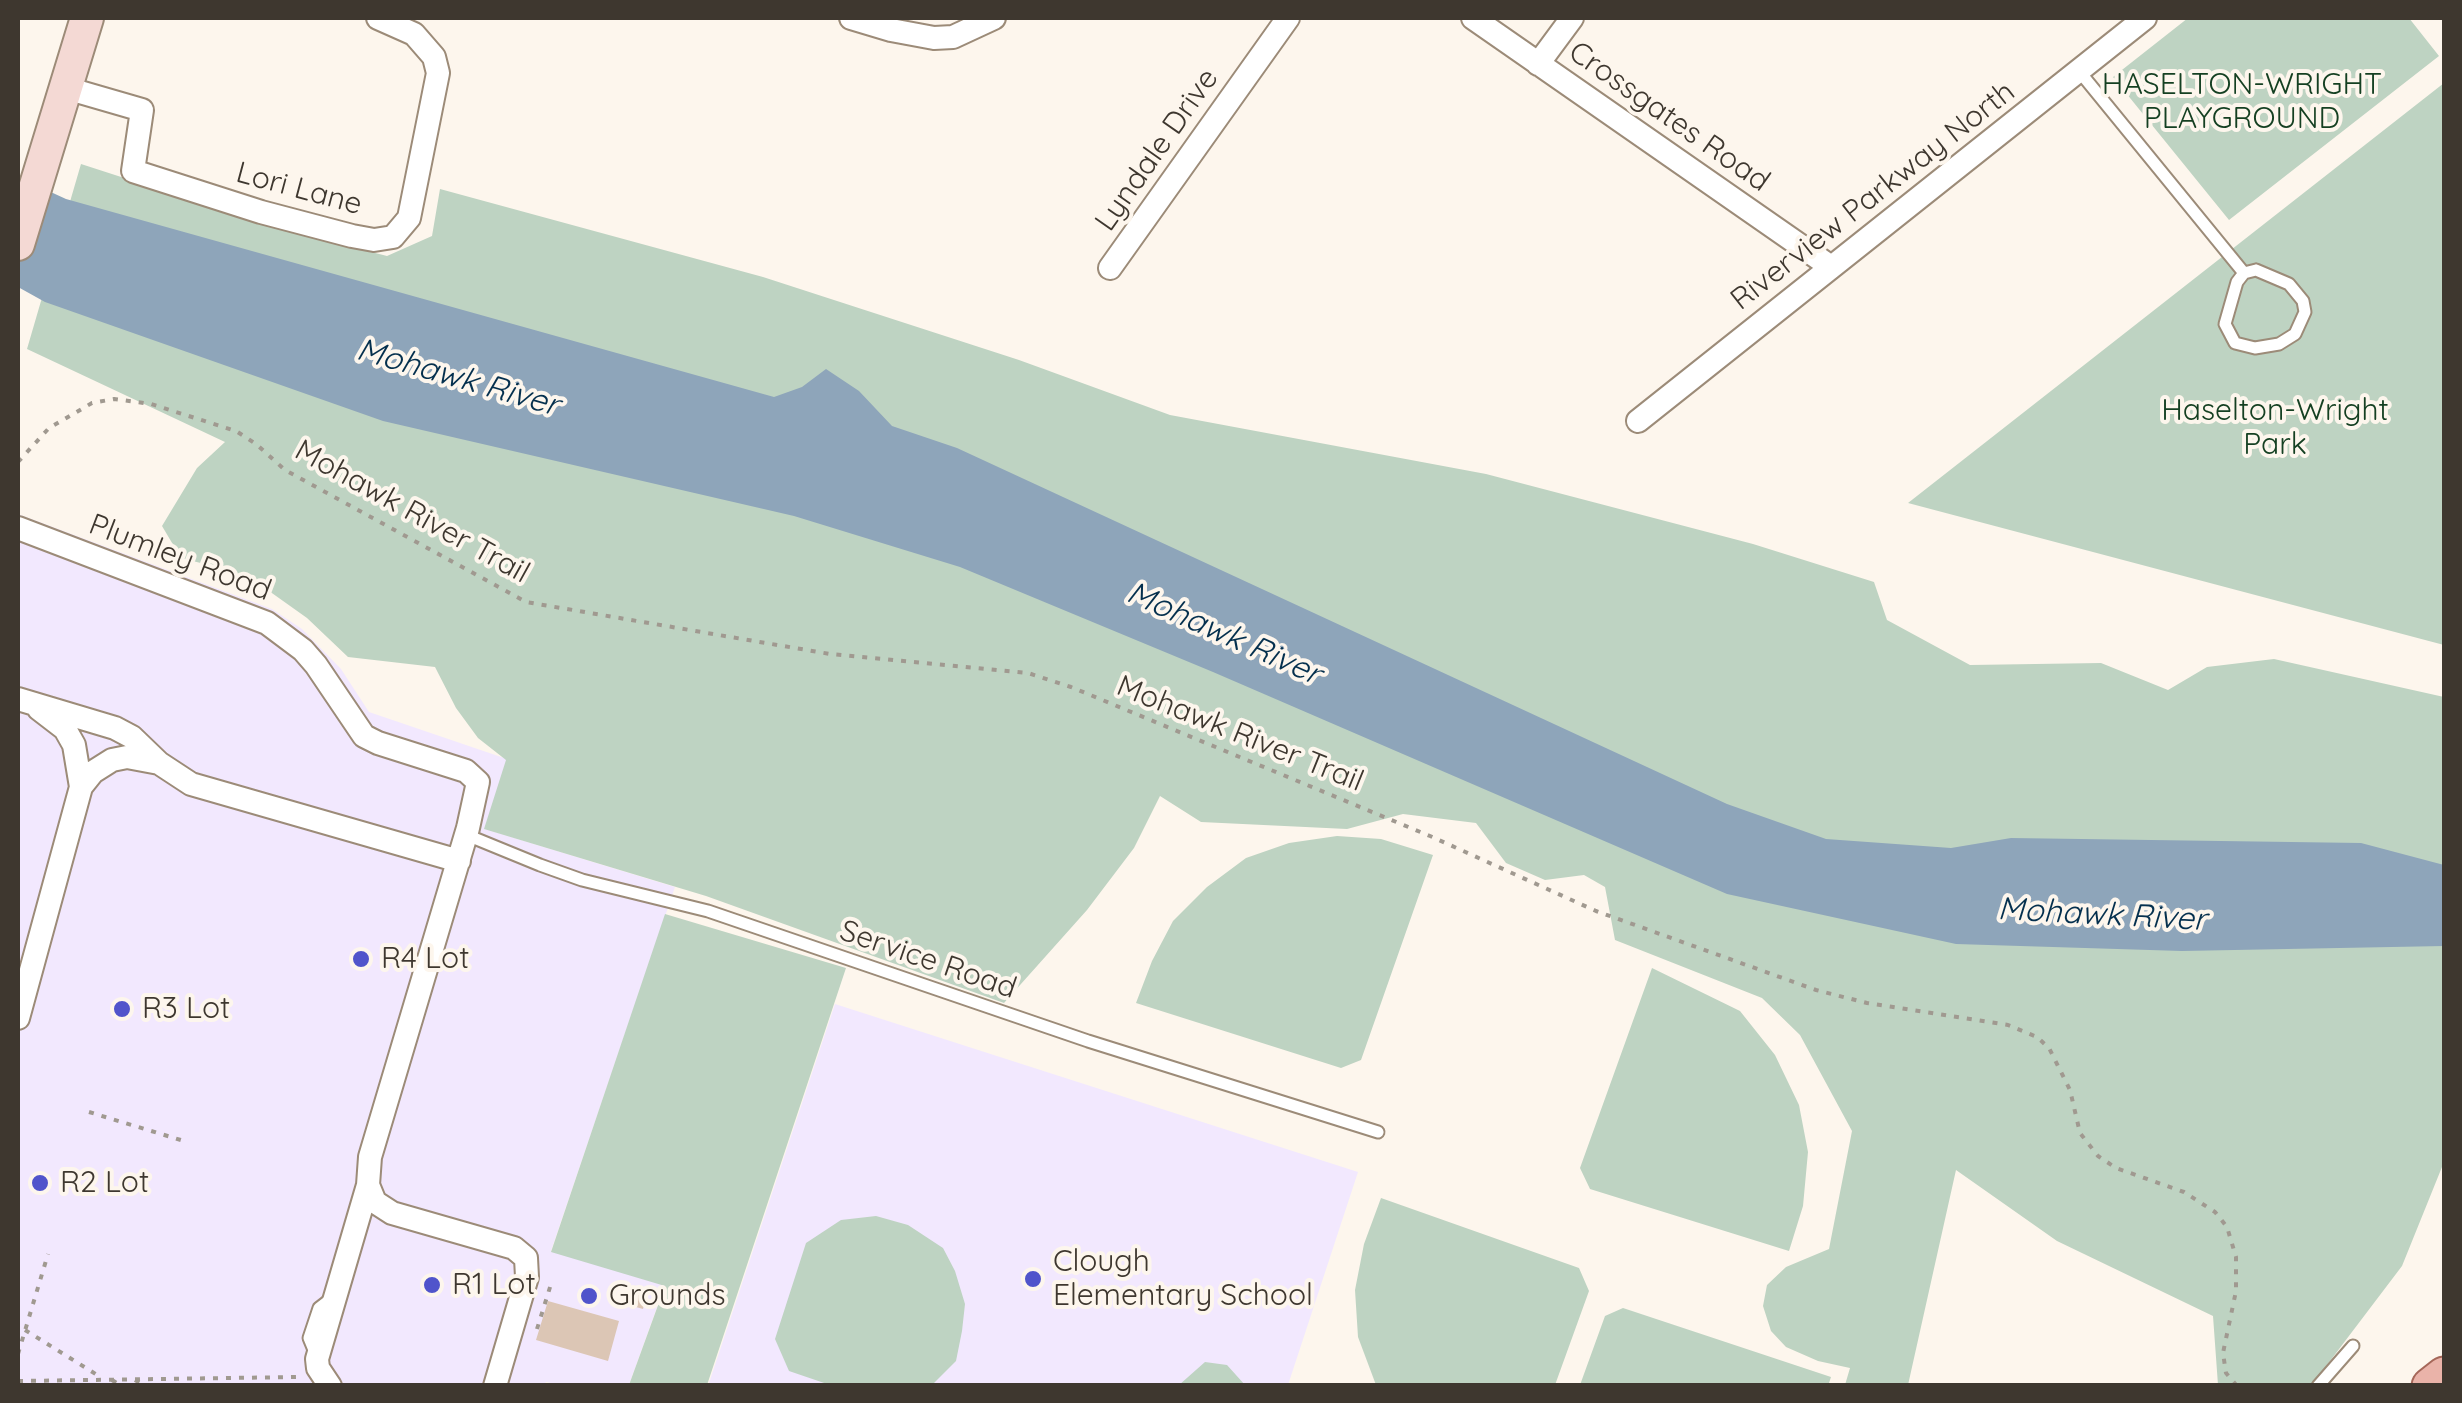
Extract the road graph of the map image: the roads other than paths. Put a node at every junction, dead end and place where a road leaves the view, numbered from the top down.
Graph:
1 (88, 18) edge
2 (378, 18) edge
3 (851, 18) edge
4 (994, 18) edge
5 (1288, 18) edge
6 (1473, 18) edge
7 (1572, 18) edge
8 (2145, 18) edge
9 (1538, 64) junction
10 (2079, 71) junction
11 (66, 88) junction
12 (18, 244) edge
13 (1830, 267) junction
14 (1110, 268) dead end
15 (2244, 273) junction
16 (1638, 421) dead end
17 (18, 528) edge
18 (23, 700) edge
19 (159, 763) junction
20 (81, 787) junction
21 (468, 828) junction
22 (458, 861) junction
23 (18, 1018) edge
24 (1378, 1132) dead end
25 (368, 1185) junction
26 (2353, 1346) dead end
27 (2444, 1375) edge
28 (330, 1386) edge
29 (496, 1386) edge
30 (2318, 1386) edge
31 (2430, 1386) edge

1 - 11 street
2 - 11 street, Lori Lane
3 - 4 street
5 - 14 street, Lyndale Drive
6 - 9 street, Crossgates Road
7 - 9 street
8 - 10 street, Riverview Parkway North
9 - 13 street, Crossgates Road
10 - 13 street, Riverview Parkway North
10 - 15 lane
11 - 12 street
13 - 16 street, Riverview Parkway North
15 - 15 lane
17 - 21 street, Plumley Road
18 - 19 street
18 - 20 street
19 - 20 street
19 - 22 street
20 - 23 street
21 - 22 street, Plumley Road
21 - 24 lane, Service Road
22 - 25 street, Plumley Road
25 - 28 street, Plumley Road
25 - 29 street
26 - 30 lane
27 - 31 main road

